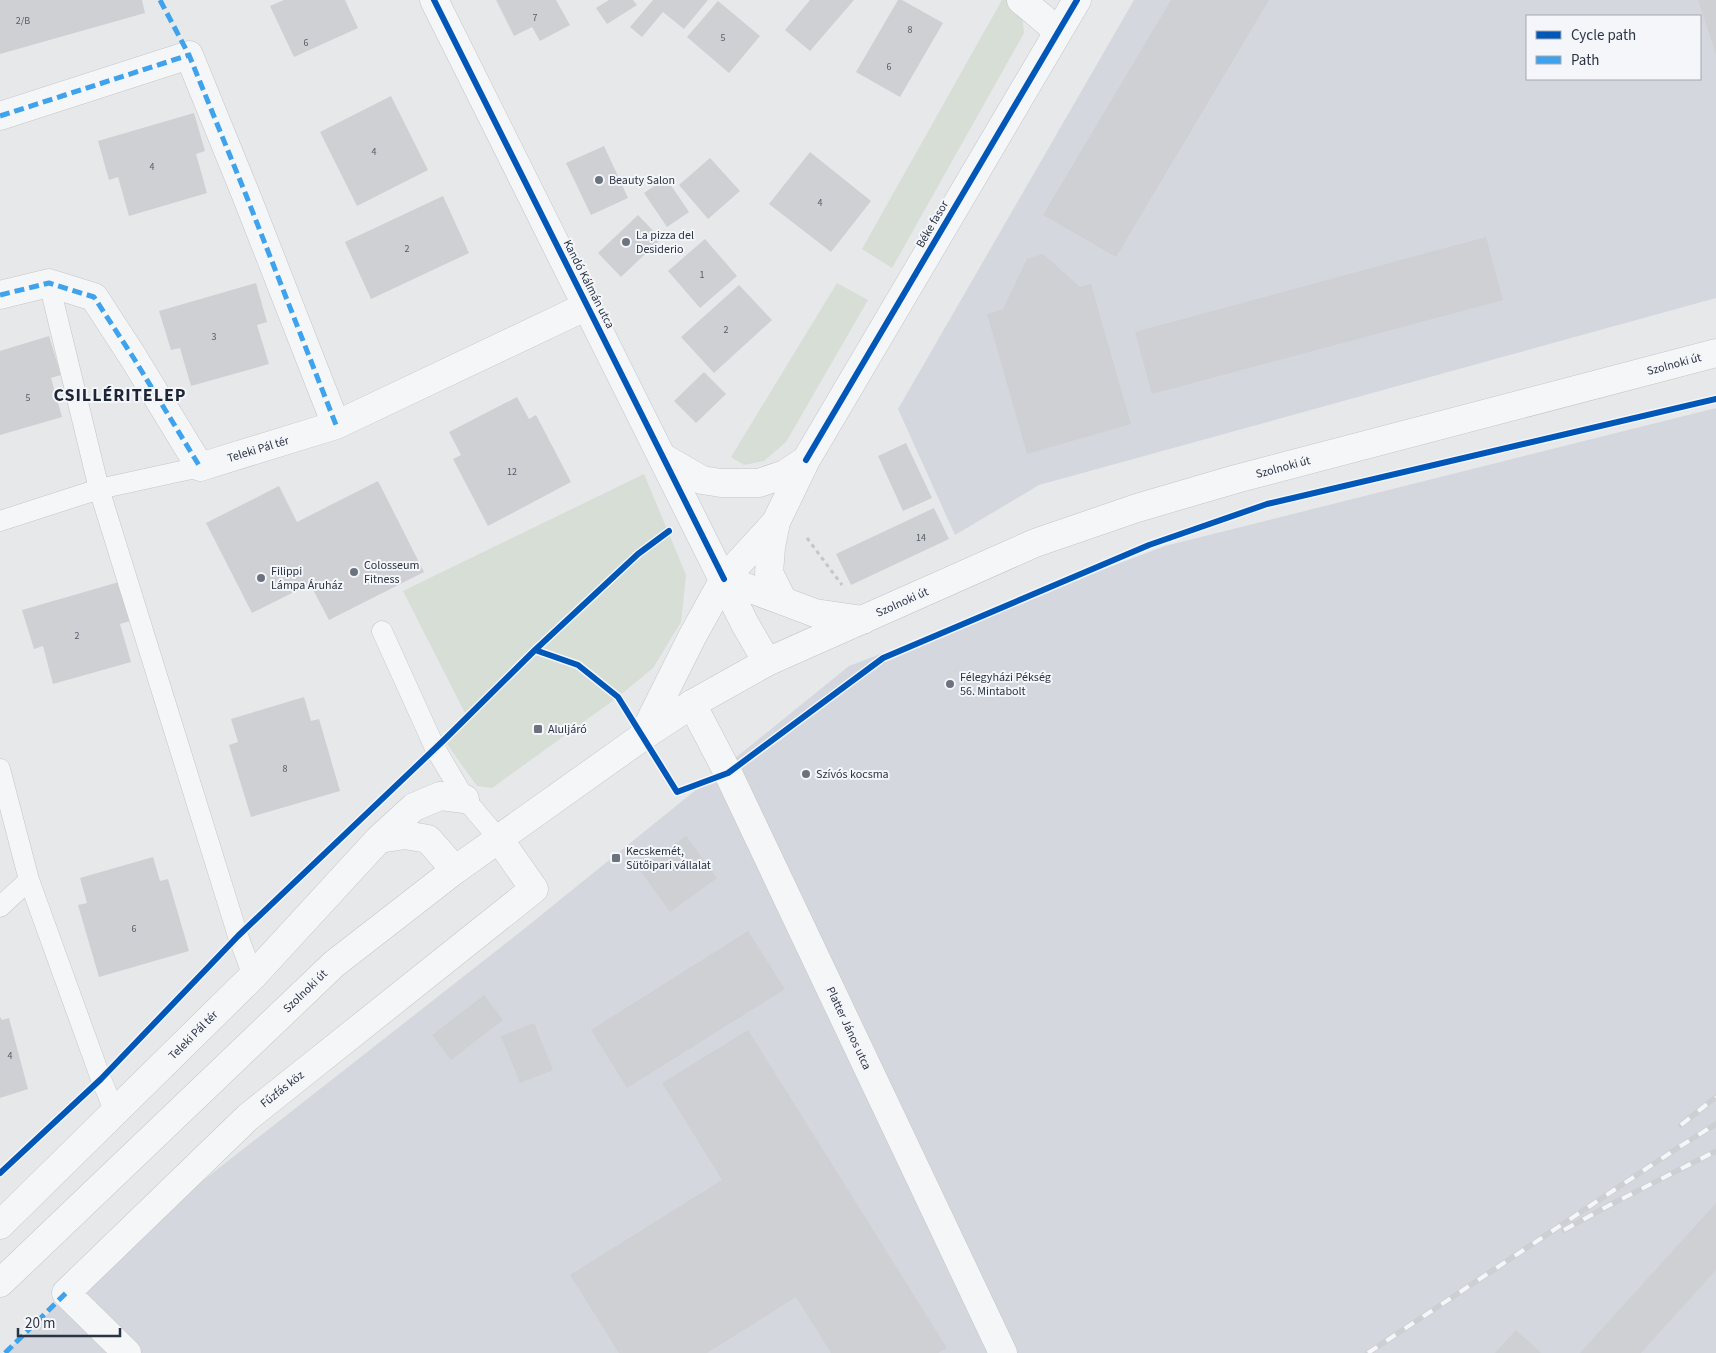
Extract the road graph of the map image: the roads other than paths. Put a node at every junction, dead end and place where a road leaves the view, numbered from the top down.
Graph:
1 (434, 0) edge
2 (1021, 0) edge
3 (1077, 0) edge
4 (1058, 32) junction
5 (0, 116) edge
6 (49, 283) junction
7 (0, 294) edge
8 (587, 306) junction
9 (1716, 353) edge
10 (336, 425) junction
11 (662, 457) junction
12 (806, 460) junction
13 (200, 467) junction
14 (99, 489) junction
15 (0, 522) edge
16 (776, 522) junction
17 (724, 579) junction
18 (784, 601) junction
19 (862, 620) junction
20 (382, 631) dead end
21 (767, 662) junction
22 (692, 704) junction
23 (642, 737) junction
24 (0, 769) edge
25 (465, 799) junction
26 (379, 839) junction
27 (499, 839) junction
28 (454, 870) junction
29 (29, 880) junction
30 (0, 907) edge
31 (253, 976) junction
32 (115, 1112) junction
33 (0, 1225) edge
34 (0, 1283) edge
35 (127, 1353) edge
36 (1003, 1353) edge

1 - 8 street, Kandó Kálmán utca
2 - 4 street
3 - 4 street, Béke fasor
4 - 12 street, Béke fasor
5 - 10 street
6 - 7 street
6 - 13 street
6 - 14 lane
8 - 10 street, Teleki Pál tér
8 - 11 street, Kandó Kálmán utca
9 - 19 street, Szolnoki út
10 - 13 street, Teleki Pál tér
11 - 12 street
11 - 17 street, Kandó Kálmán utca
12 - 16 street, Béke fasor
13 - 14 lane
14 - 15 lane
14 - 31 lane
16 - 17 street, Béke fasor
16 - 18 street
17 - 18 street, Szolnoki út
17 - 21 street, Kandó Kálmán utca
17 - 23 street, Szolnoki út
18 - 19 street, Szolnoki út
19 - 21 street, Szolnoki út
20 - 25 lane
21 - 22 street, Szolnoki út
22 - 23 street, Szolnoki út
22 - 36 street, Platter János utca
23 - 27 street, Szolnoki út
24 - 29 lane
25 - 26 street, Teleki Pál tér
25 - 27 lane
26 - 28 street
26 - 31 street, Teleki Pál tér
27 - 28 street, Szolnoki út
27 - 35 street, Fűzfás köz
28 - 34 street, Szolnoki út
29 - 30 lane
29 - 32 lane
31 - 32 street, Teleki Pál tér
32 - 33 street, Teleki Pál tér

